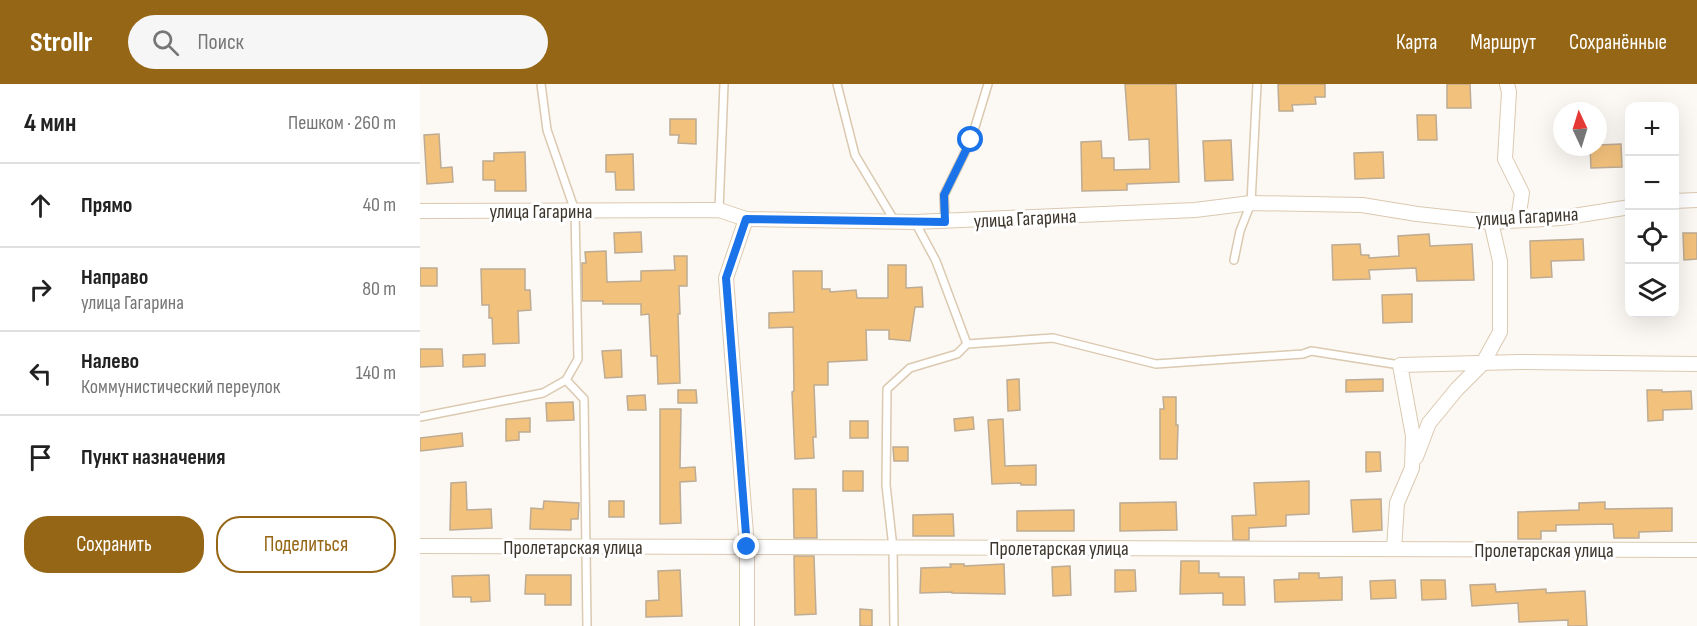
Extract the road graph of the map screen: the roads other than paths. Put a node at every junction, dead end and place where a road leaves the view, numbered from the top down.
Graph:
1 (541, 84) edge
2 (724, 84) edge
3 (837, 84) edge
4 (988, 84) edge
5 (1257, 84) edge
6 (1507, 84) edge
7 (1697, 200) edge
8 (1679, 201) edge
9 (1251, 204) junction
10 (1625, 208) edge
11 (719, 210) junction
12 (420, 211) edge
13 (575, 211) junction
14 (746, 219) junction
15 (894, 220) junction
16 (1518, 220) junction
17 (915, 222) junction
18 (945, 222) junction
19 (1491, 222) junction
20 (1234, 260) dead end
21 (967, 344) junction
22 (1483, 363) junction
23 (1400, 364) junction
24 (1697, 364) edge
25 (566, 380) junction
26 (420, 417) edge
27 (1412, 468) junction
28 (420, 546) edge
29 (587, 547) junction
30 (747, 547) junction
31 (893, 548) junction
32 (1394, 549) junction
33 (1697, 550) edge
34 (587, 626) edge
35 (747, 626) edge
36 (894, 626) edge

1 - 13 lane
2 - 11 lane
3 - 15 lane
4 - 18 lane
5 - 9 lane
6 - 16 street
7 - 8 street
9 - 18 street, улица Гагарина
9 - 19 street, улица Гагарина
9 - 20 lane
10 - 16 street, улица Гагарина
11 - 13 street, улица Гагарина
11 - 14 street, улица Гагарина
12 - 13 street, улица Гагарина
13 - 25 lane
14 - 15 street, улица Гагарина
14 - 30 street
15 - 17 street, улица Гагарина
16 - 19 street, улица Гагарина
17 - 18 street, улица Гагарина
17 - 21 lane
19 - 22 street
21 - 23 lane
21 - 31 lane
22 - 23 street
22 - 24 street
22 - 27 street
23 - 27 street
25 - 26 lane
25 - 29 lane
27 - 32 street
28 - 29 street, Пролетарская улица
29 - 30 street, Пролетарская улица
29 - 34 lane
30 - 31 street, Пролетарская улица
30 - 35 street
31 - 32 street, Пролетарская улица
31 - 36 lane
32 - 33 street, Пролетарская улица

